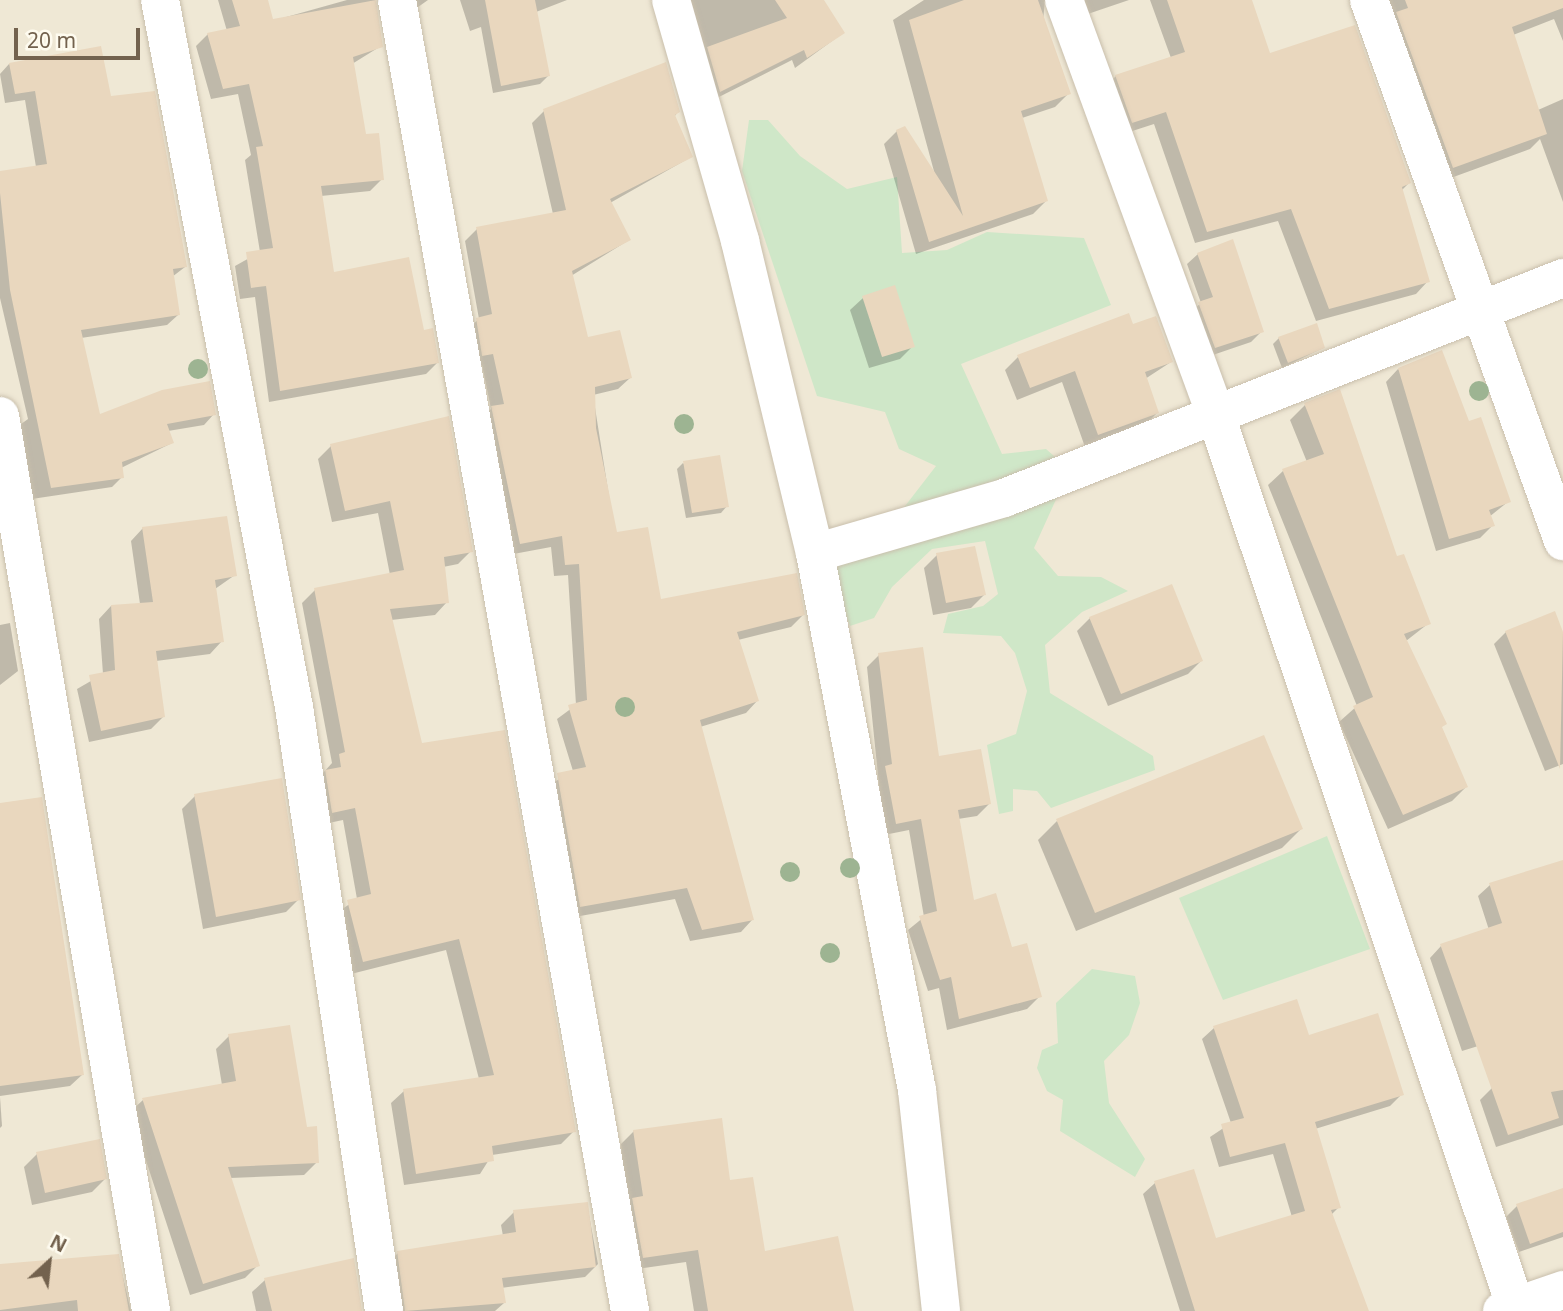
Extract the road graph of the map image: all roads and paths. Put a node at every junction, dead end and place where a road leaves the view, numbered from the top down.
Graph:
1 (160, 0) edge
2 (397, 0) edge
3 (671, 0) edge
4 (1064, 0) edge
5 (1369, 0) edge
6 (1563, 278) edge
7 (1482, 309) junction
8 (0, 416) edge
9 (1216, 416) junction
10 (1563, 541) edge
11 (815, 553) junction
12 (1563, 1290) edge
13 (1512, 1309) edge
14 (151, 1311) edge
15 (384, 1311) edge
16 (630, 1311) edge
17 (941, 1311) edge

1 - 15 street
2 - 16 street
3 - 11 street
4 - 9 street
5 - 7 street
6 - 7 street
7 - 9 street
7 - 10 street
8 - 14 street
9 - 11 street
9 - 13 street
11 - 17 street
12 - 13 street

